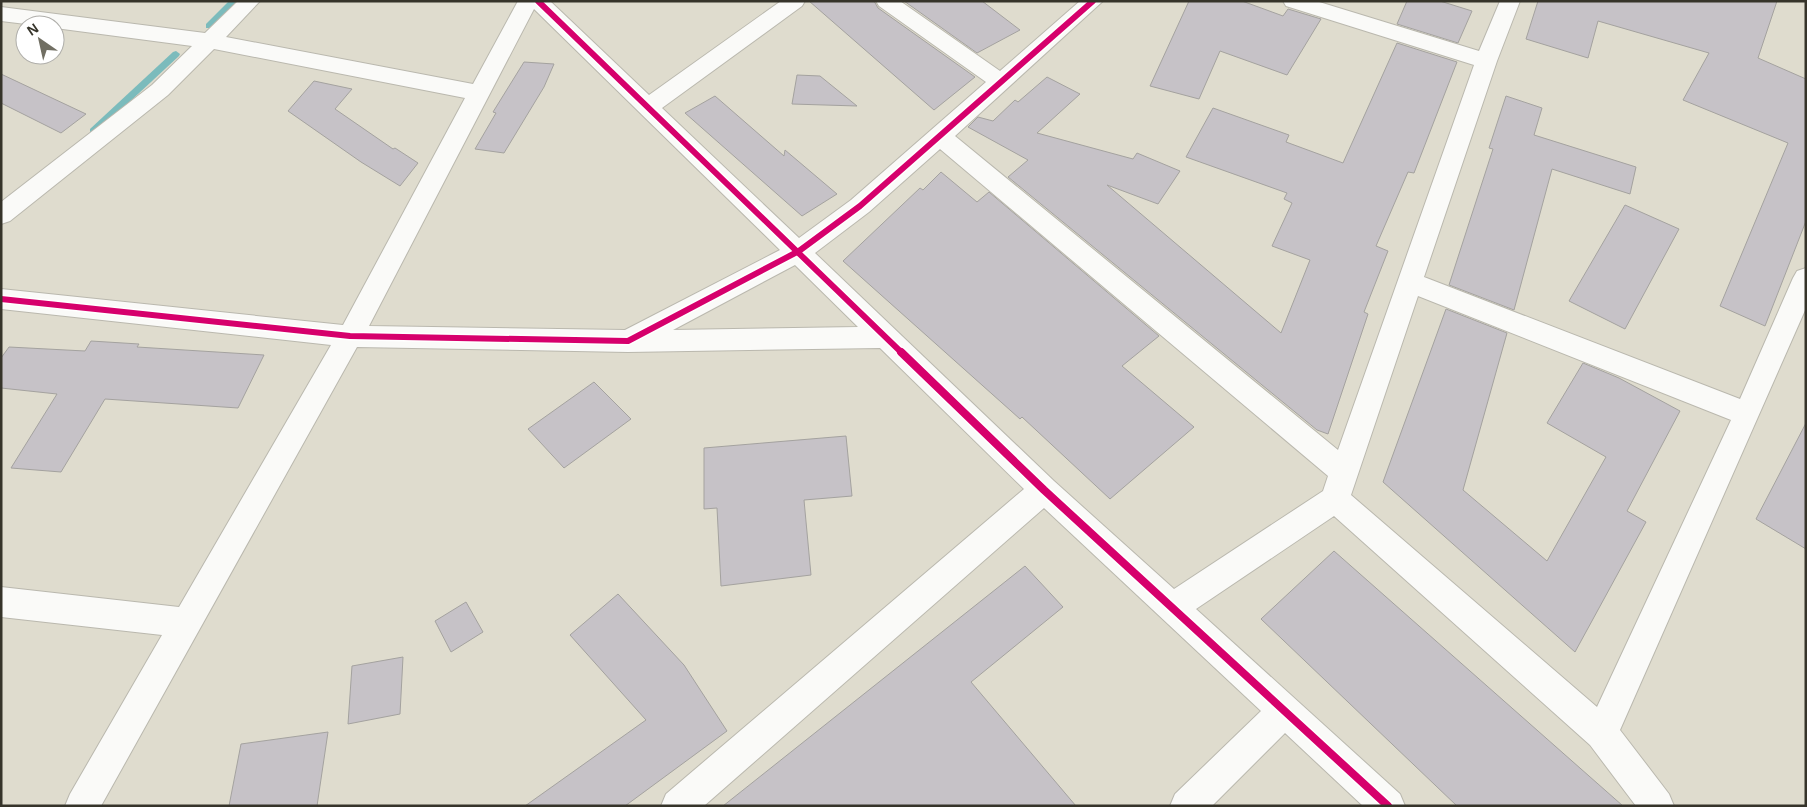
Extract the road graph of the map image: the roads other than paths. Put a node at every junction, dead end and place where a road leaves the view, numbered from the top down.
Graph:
1 (250, 1) edge
2 (528, 1) edge
3 (538, 1) edge
4 (795, 1) edge
5 (886, 1) edge
6 (1093, 1) edge
7 (1293, 1) edge
8 (1510, 1) edge
9 (1, 14) edge
10 (209, 42) junction
11 (1486, 62) junction
12 (1001, 82) junction
13 (480, 92) junction
14 (648, 107) junction
15 (940, 136) junction
16 (1, 215) edge
17 (799, 251) junction
18 (1806, 278) edge
19 (1410, 282) junction
20 (1, 299) edge
21 (350, 336) junction
22 (887, 337) junction
23 (628, 341) junction
24 (1747, 414) junction
25 (1339, 485) junction
26 (1044, 490) junction
27 (1, 602) edge
28 (1173, 607) junction
29 (186, 623) junction
30 (1284, 711) junction
31 (1602, 733) junction
32 (82, 806) edge
33 (678, 806) edge
34 (1187, 806) edge
35 (1388, 806) edge
36 (1657, 806) edge

1 - 10 street
2 - 13 street
3 - 14 street
4 - 14 street
5 - 12 street
6 - 12 street
7 - 11 street
8 - 11 street
9 - 10 street
10 - 13 street
10 - 16 street
11 - 19 street
12 - 15 street
13 - 21 street
14 - 17 street
15 - 17 street
15 - 25 street
17 - 22 street
17 - 23 street
18 - 24 street
19 - 24 street
19 - 25 street
20 - 21 street
21 - 23 street
21 - 29 street
22 - 23 street
22 - 26 street
24 - 31 street
25 - 28 street
25 - 31 street
26 - 28 street
26 - 33 street
27 - 29 street
28 - 30 street
29 - 32 street
30 - 34 street
30 - 35 street
31 - 36 street

